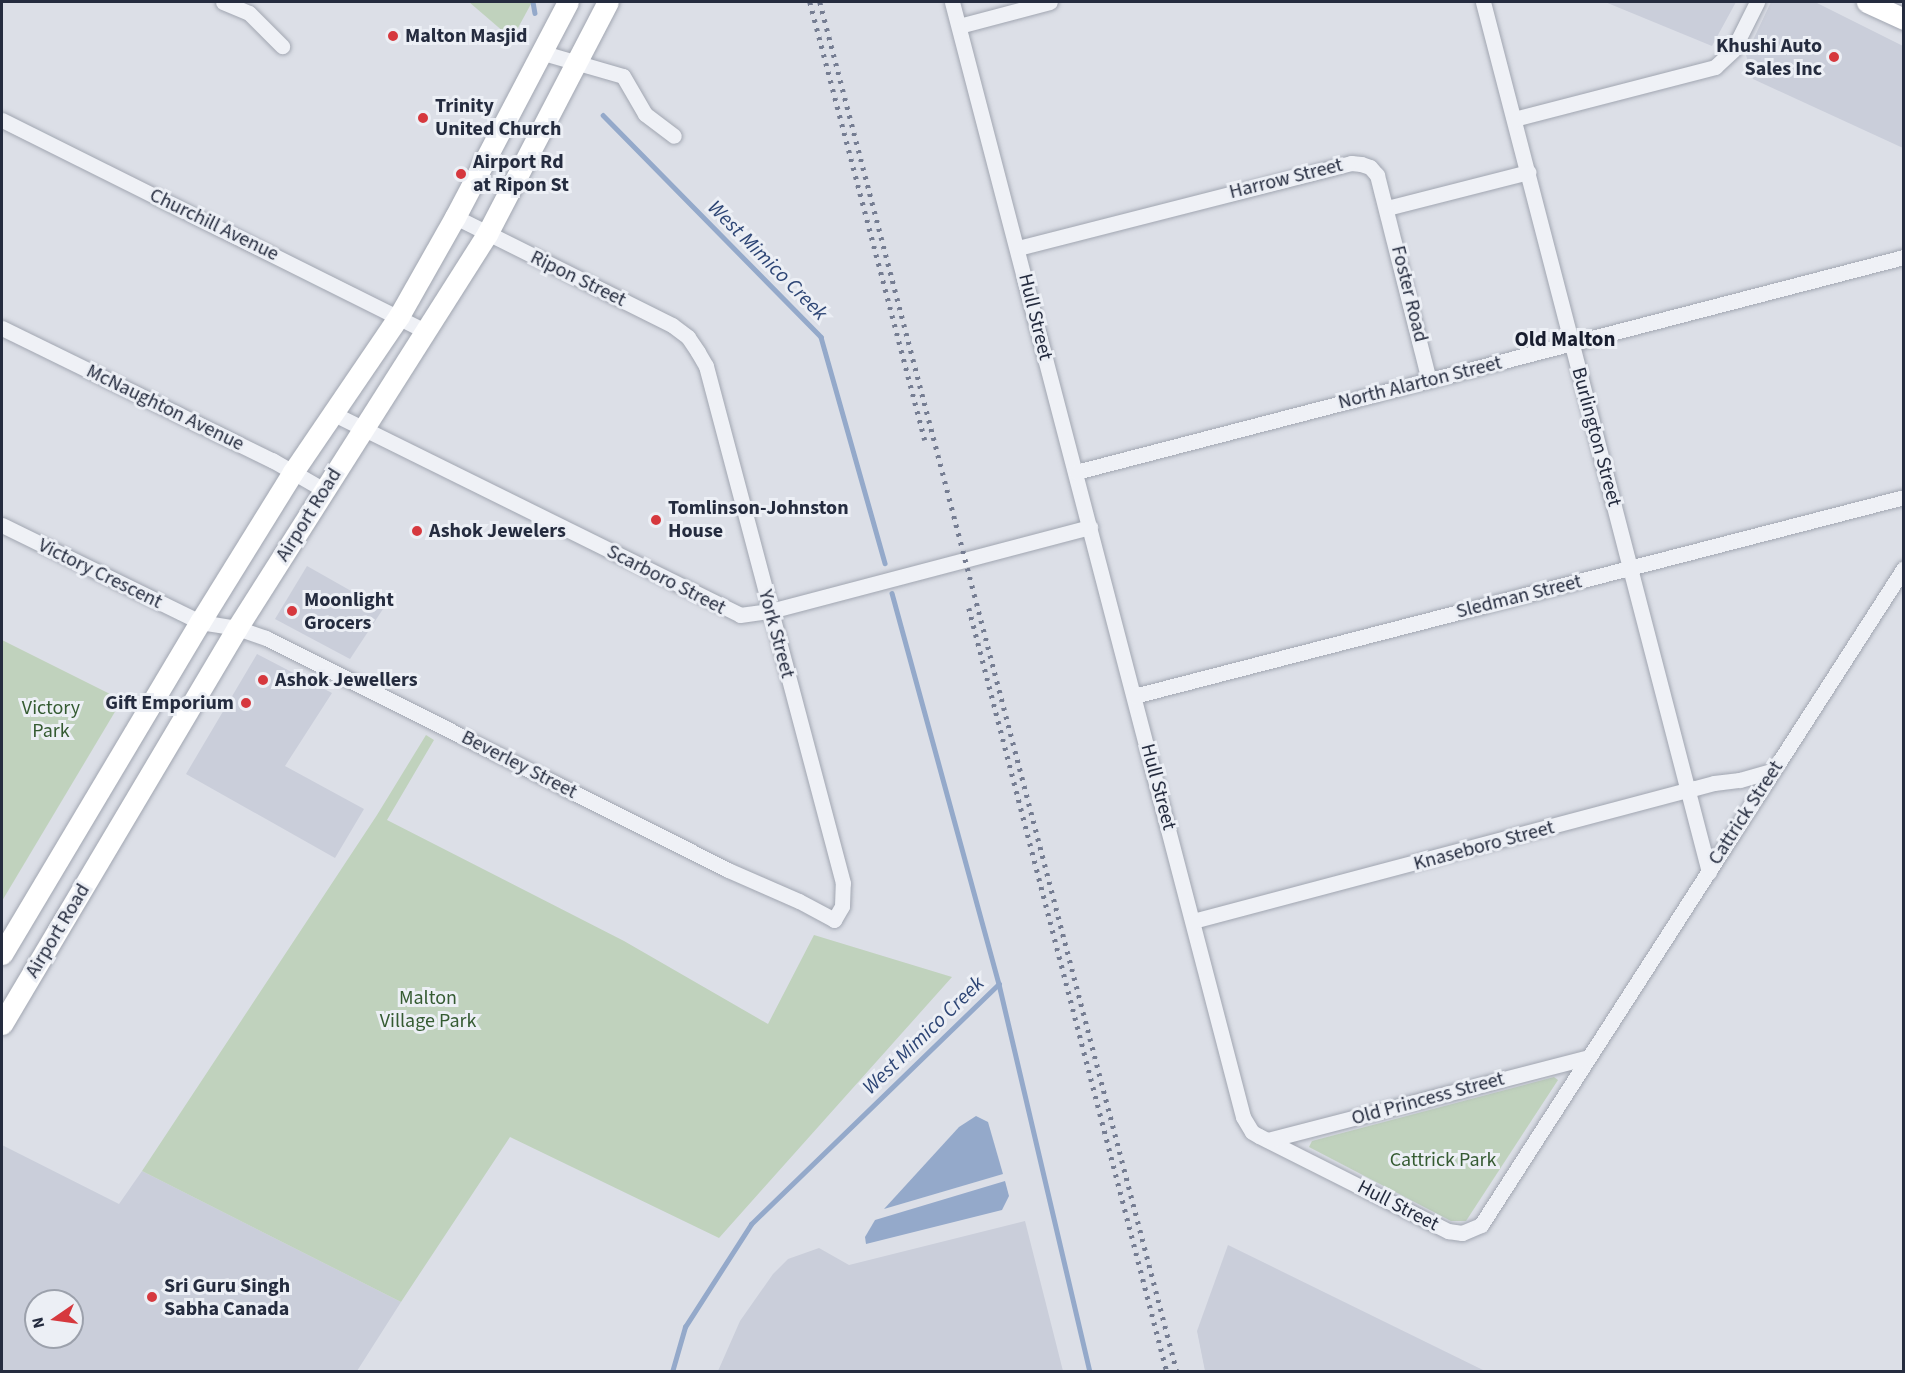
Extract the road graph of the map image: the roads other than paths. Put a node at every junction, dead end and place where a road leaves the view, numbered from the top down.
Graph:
1 (223, 2) edge
2 (568, 2) edge
3 (608, 2) edge
4 (952, 2) edge
5 (1050, 2) edge
6 (1483, 2) edge
7 (1757, 2) edge
8 (1867, 2) edge
9 (1904, 19) edge
10 (958, 26) junction
11 (282, 46) dead end
12 (540, 52) junction
13 (576, 62) junction
14 (1514, 119) junction
15 (2, 120) edge
16 (674, 136) dead end
17 (1527, 172) junction
18 (1388, 208) junction
19 (455, 217) junction
20 (487, 234) junction
21 (1018, 248) junction
22 (1904, 257) edge
23 (399, 316) junction
24 (2, 328) edge
25 (426, 331) junction
26 (1572, 344) junction
27 (696, 348) joint
28 (1429, 380) junction
29 (334, 414) junction
30 (364, 427) junction
31 (293, 472) junction
32 (1076, 472) junction
33 (326, 491) junction
34 (1904, 497) edge
35 (2, 525) edge
36 (1090, 527) junction
37 (1631, 567) junction
38 (1904, 568) edge
39 (770, 611) junction
40 (200, 622) junction
41 (237, 628) junction
42 (1134, 696) junction
43 (1774, 770) junction
44 (1688, 791) junction
45 (1709, 872) junction
46 (834, 920) joint
47 (1193, 921) junction
48 (20, 925) junction
49 (55, 936) junction
50 (2, 954) edge
51 (2, 1024) edge
52 (1588, 1057) junction
53 (1268, 1140) junction

1 - 11 street
2 - 12 main road, Airport Road
3 - 13 main road, Airport Road
4 - 10 street, Hull Street
5 - 10 street
6 - 14 street, Burlington Street
7 - 14 street
8 - 9 main road
10 - 21 street, Hull Street
12 - 13 street
12 - 19 main road, Airport Road
13 - 16 street
13 - 20 main road, Airport Road
14 - 17 street, Burlington Street
15 - 23 street, Churchill Avenue
17 - 18 street
17 - 26 street, Burlington Street
18 - 21 street, Harrow Street
18 - 28 street, Foster Road
19 - 20 street, Ripon Street
19 - 23 main road, Airport Road
20 - 25 main road, Airport Road
20 - 27 street, Ripon Street
21 - 32 street, Hull Street
22 - 26 street, North Alarton Street
23 - 25 street, Churchill Avenue
23 - 29 main road, Airport Road
24 - 31 street, McNaughton Avenue
25 - 30 main road, Airport Road
26 - 28 street, North Alarton Street
26 - 37 street, Burlington Street
27 - 39 street, York Street
28 - 32 street, North Alarton Street
29 - 30 street, Scarboro Street
29 - 31 main road, Airport Road
30 - 33 main road, Airport Road
30 - 39 street, Scarboro Street
31 - 33 street, McNaughton Avenue
31 - 40 main road, Airport Road
32 - 36 street, Hull Street
33 - 41 main road, Airport Road
34 - 37 street, Sledman Street
35 - 40 street, Victory Crescent
36 - 39 street, Scarboro Street
36 - 42 street, Hull Street
37 - 42 street, Sledman Street
37 - 44 street, Burlington Street
38 - 43 street, Cattrick Street
39 - 46 street, York Street
40 - 41 street, Beverley Street
40 - 48 main road, Airport Road
41 - 46 street, Beverley Street
41 - 49 main road, Airport Road
42 - 47 street, Hull Street
43 - 44 street, Knaseboro Street
43 - 45 street, Cattrick Street
44 - 45 street, Burlington Street
44 - 47 street, Knaseboro Street
45 - 52 street, Cattrick Street
47 - 53 street, Hull Street
48 - 49 main road
48 - 50 main road, Airport Road
49 - 51 main road, Airport Road
52 - 53 street, Old Princess Street
52 - 53 street, Hull Street

